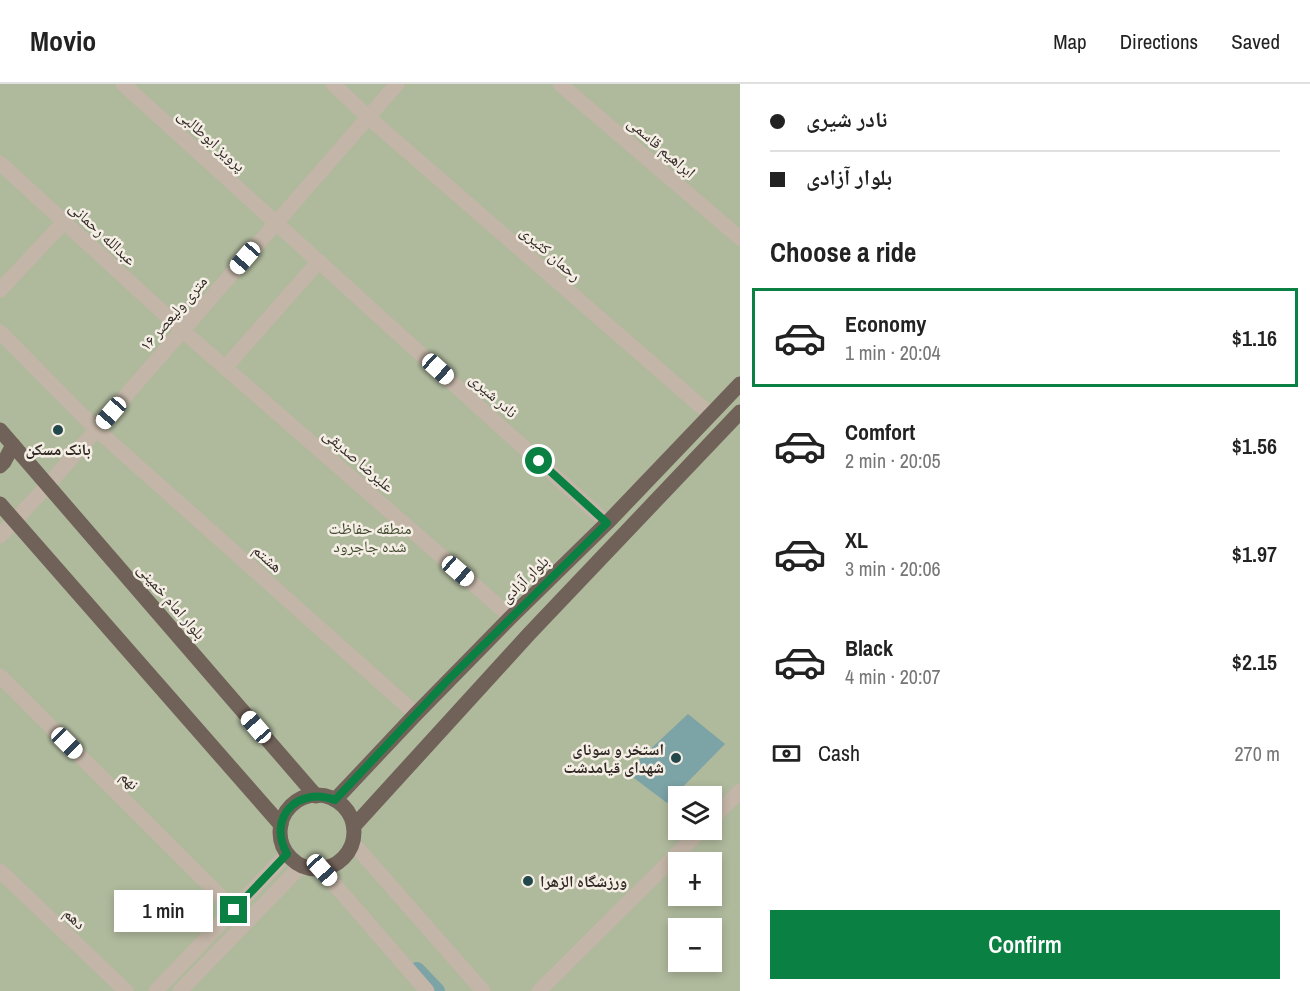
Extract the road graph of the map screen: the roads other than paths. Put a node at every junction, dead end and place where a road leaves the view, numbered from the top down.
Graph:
1 (123, 84) edge
2 (333, 84) edge
3 (397, 84) edge
4 (560, 84) edge
5 (368, 117) junction
6 (0, 163) edge
7 (64, 222) junction
8 (276, 222) junction
9 (740, 238) edge
10 (319, 261) junction
11 (0, 290) edge
12 (182, 330) junction
13 (0, 332) edge
14 (225, 368) junction
15 (740, 384) edge
16 (740, 412) edge
17 (711, 415) junction
18 (96, 429) junction
19 (0, 430) edge
20 (13, 445) junction
21 (0, 466) edge
22 (48, 485) junction
23 (0, 504) edge
24 (14, 520) junction
25 (607, 523) junction
26 (0, 536) edge
27 (511, 617) junction
28 (0, 676) edge
29 (416, 714) junction
30 (740, 791) edge
31 (316, 796) junction
32 (335, 800) junction
33 (722, 809) edge
34 (281, 825) junction
35 (354, 826) junction
36 (691, 840) edge
37 (353, 843) junction
38 (287, 854) junction
39 (301, 866) junction
40 (322, 870) junction
41 (0, 871) edge
42 (234, 910) junction
43 (126, 991) edge
44 (156, 991) edge
45 (180, 991) edge
46 (427, 991) edge
47 (483, 991) edge
48 (539, 991) edge

1 - 8 street, پرویز ابوطالبی
2 - 5 street, رحمان کثیری
3 - 5 street, ۱۶ متری ولیعصر
4 - 9 street, ابراهیم قاسمی
5 - 8 street, ۱۶ متری ولیعصر
5 - 17 street, رحمان کثیری
6 - 7 street, عبدالله رحمانی
7 - 11 street
7 - 12 street, عبدالله رحمانی
8 - 10 street, نادر شیری
8 - 12 street, ۱۶ متری ولیعصر
10 - 14 street
10 - 25 street, نادر شیری
12 - 14 street, علیرضا صدیقی
12 - 18 street, ۱۶ متری ولیعصر
13 - 18 street, هشتم
14 - 27 street, علیرضا صدیقی
15 - 17 main road, بلوار آزادی
16 - 35 main road
17 - 25 main road, بلوار آزادی
18 - 22 street, ۱۶ متری ولیعصر
18 - 29 street, هشتم
19 - 20 main road, بلوار امام خمینی
20 - 21 main road
20 - 22 main road, بلوار امام خمینی
22 - 24 street, ۱۶ متری ولیعصر
22 - 31 main road, بلوار امام خمینی
23 - 24 main road
24 - 26 street, ۱۶ متری ولیعصر
24 - 34 main road
25 - 27 main road, بلوار آزادی
27 - 29 main road, بلوار آزادی
28 - 42 street, نهم
29 - 32 main road, بلوار آزادی
30 - 33 street
31 - 32 main road
31 - 34 main road
32 - 35 main road
34 - 38 main road
35 - 37 main road
36 - 48 street
37 - 40 main road
37 - 47 street
38 - 39 main road
38 - 42 street
39 - 40 main road
39 - 45 street
40 - 46 street
41 - 43 street, دهم
42 - 44 street

